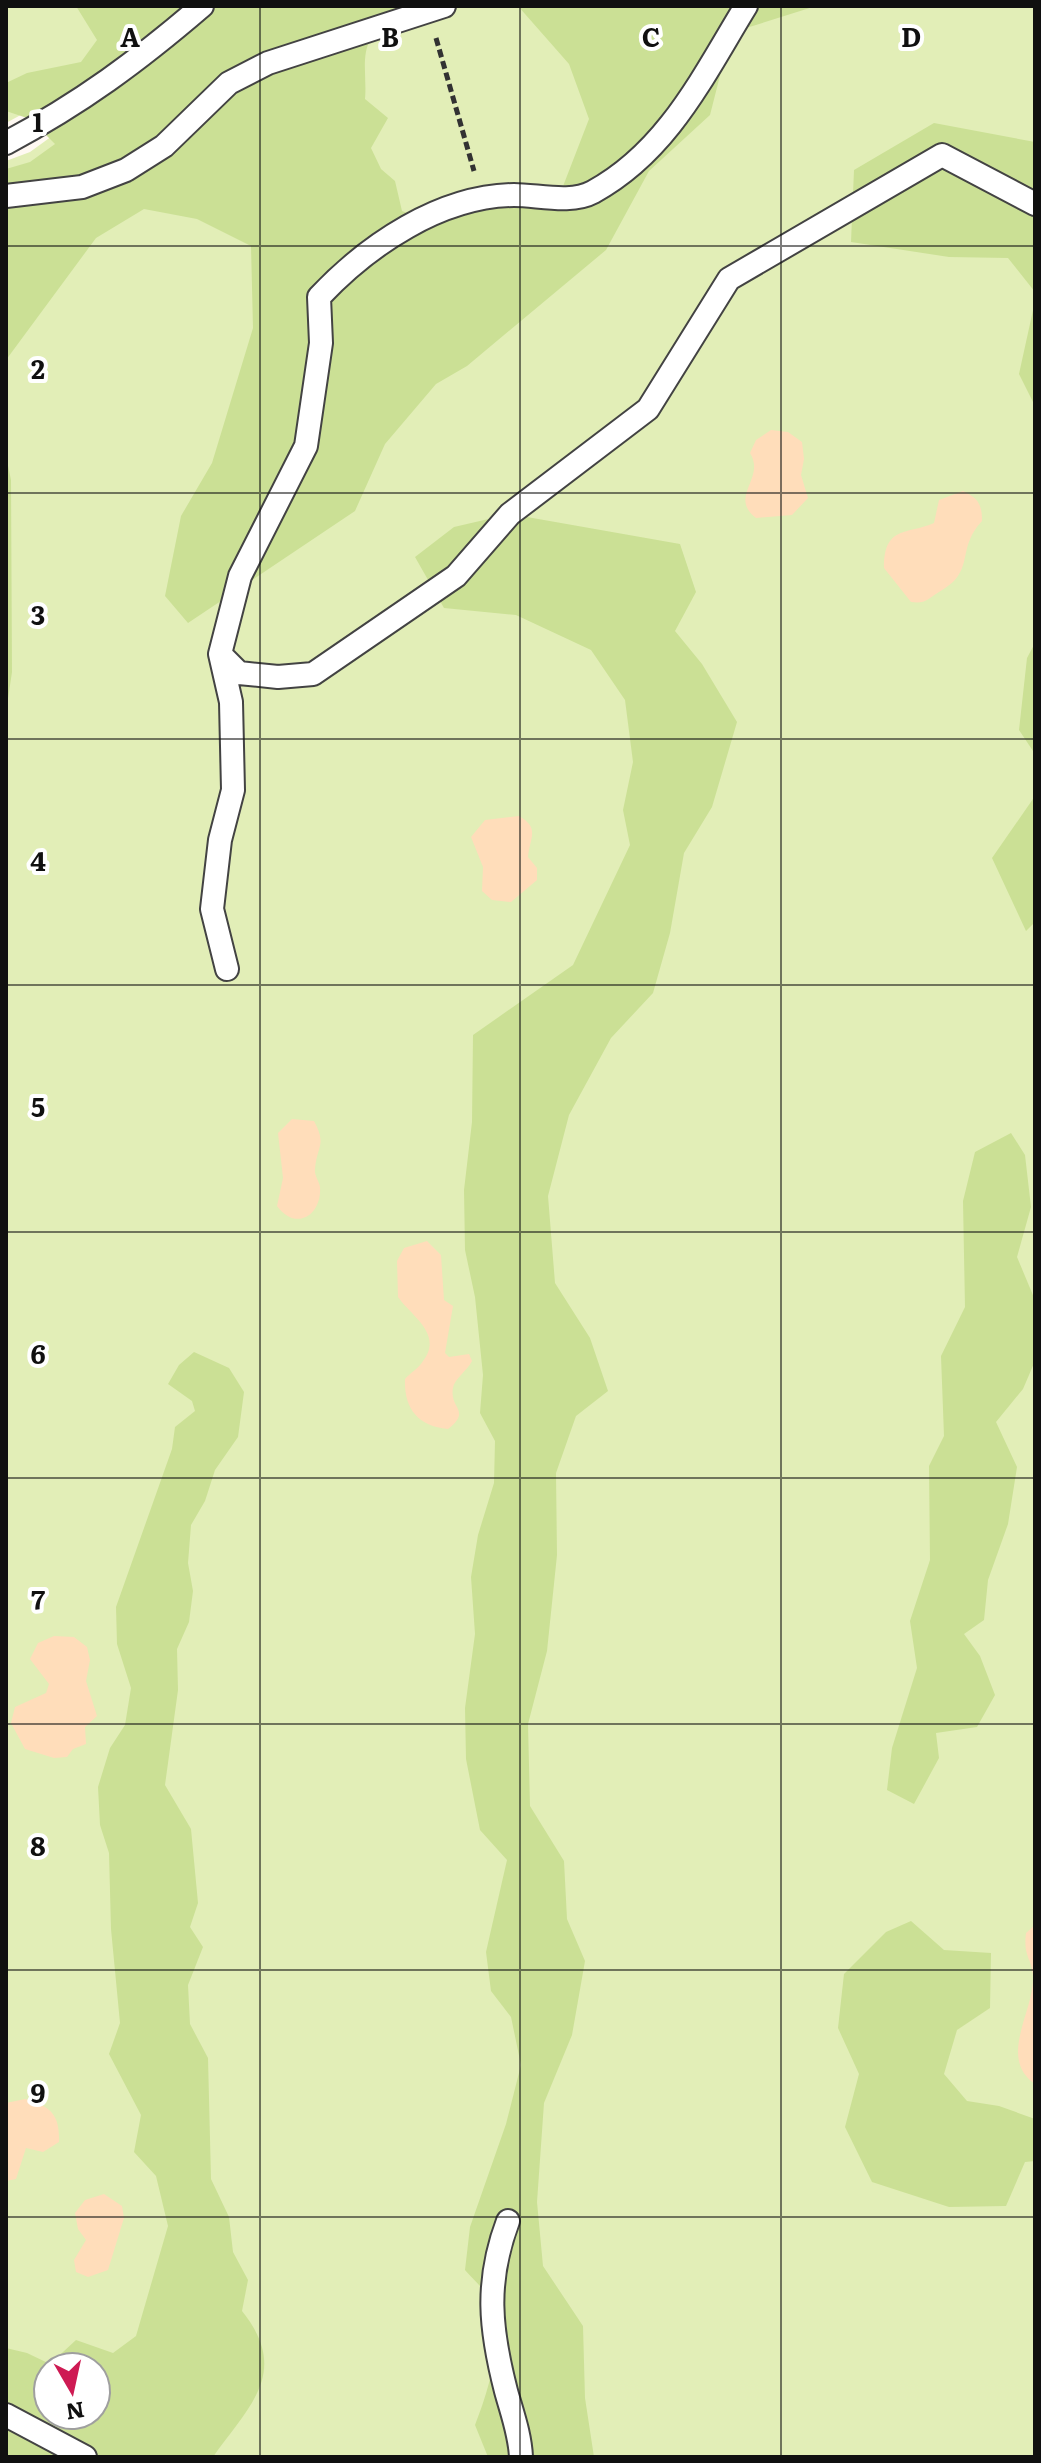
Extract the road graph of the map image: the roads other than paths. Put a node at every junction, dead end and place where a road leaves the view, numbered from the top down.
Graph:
1 (202, 6) edge
2 (746, 6) edge
3 (436, 8) edge
4 (6, 143) edge
5 (6, 196) edge
6 (1035, 204) edge
7 (220, 654) junction
8 (227, 969) dead end
9 (508, 2221) dead end
10 (6, 2415) edge
11 (85, 2457) edge
12 (521, 2457) edge

1 - 4 lane
2 - 7 lane
3 - 5 lane
6 - 7 lane
7 - 8 lane
9 - 12 lane
10 - 11 lane

